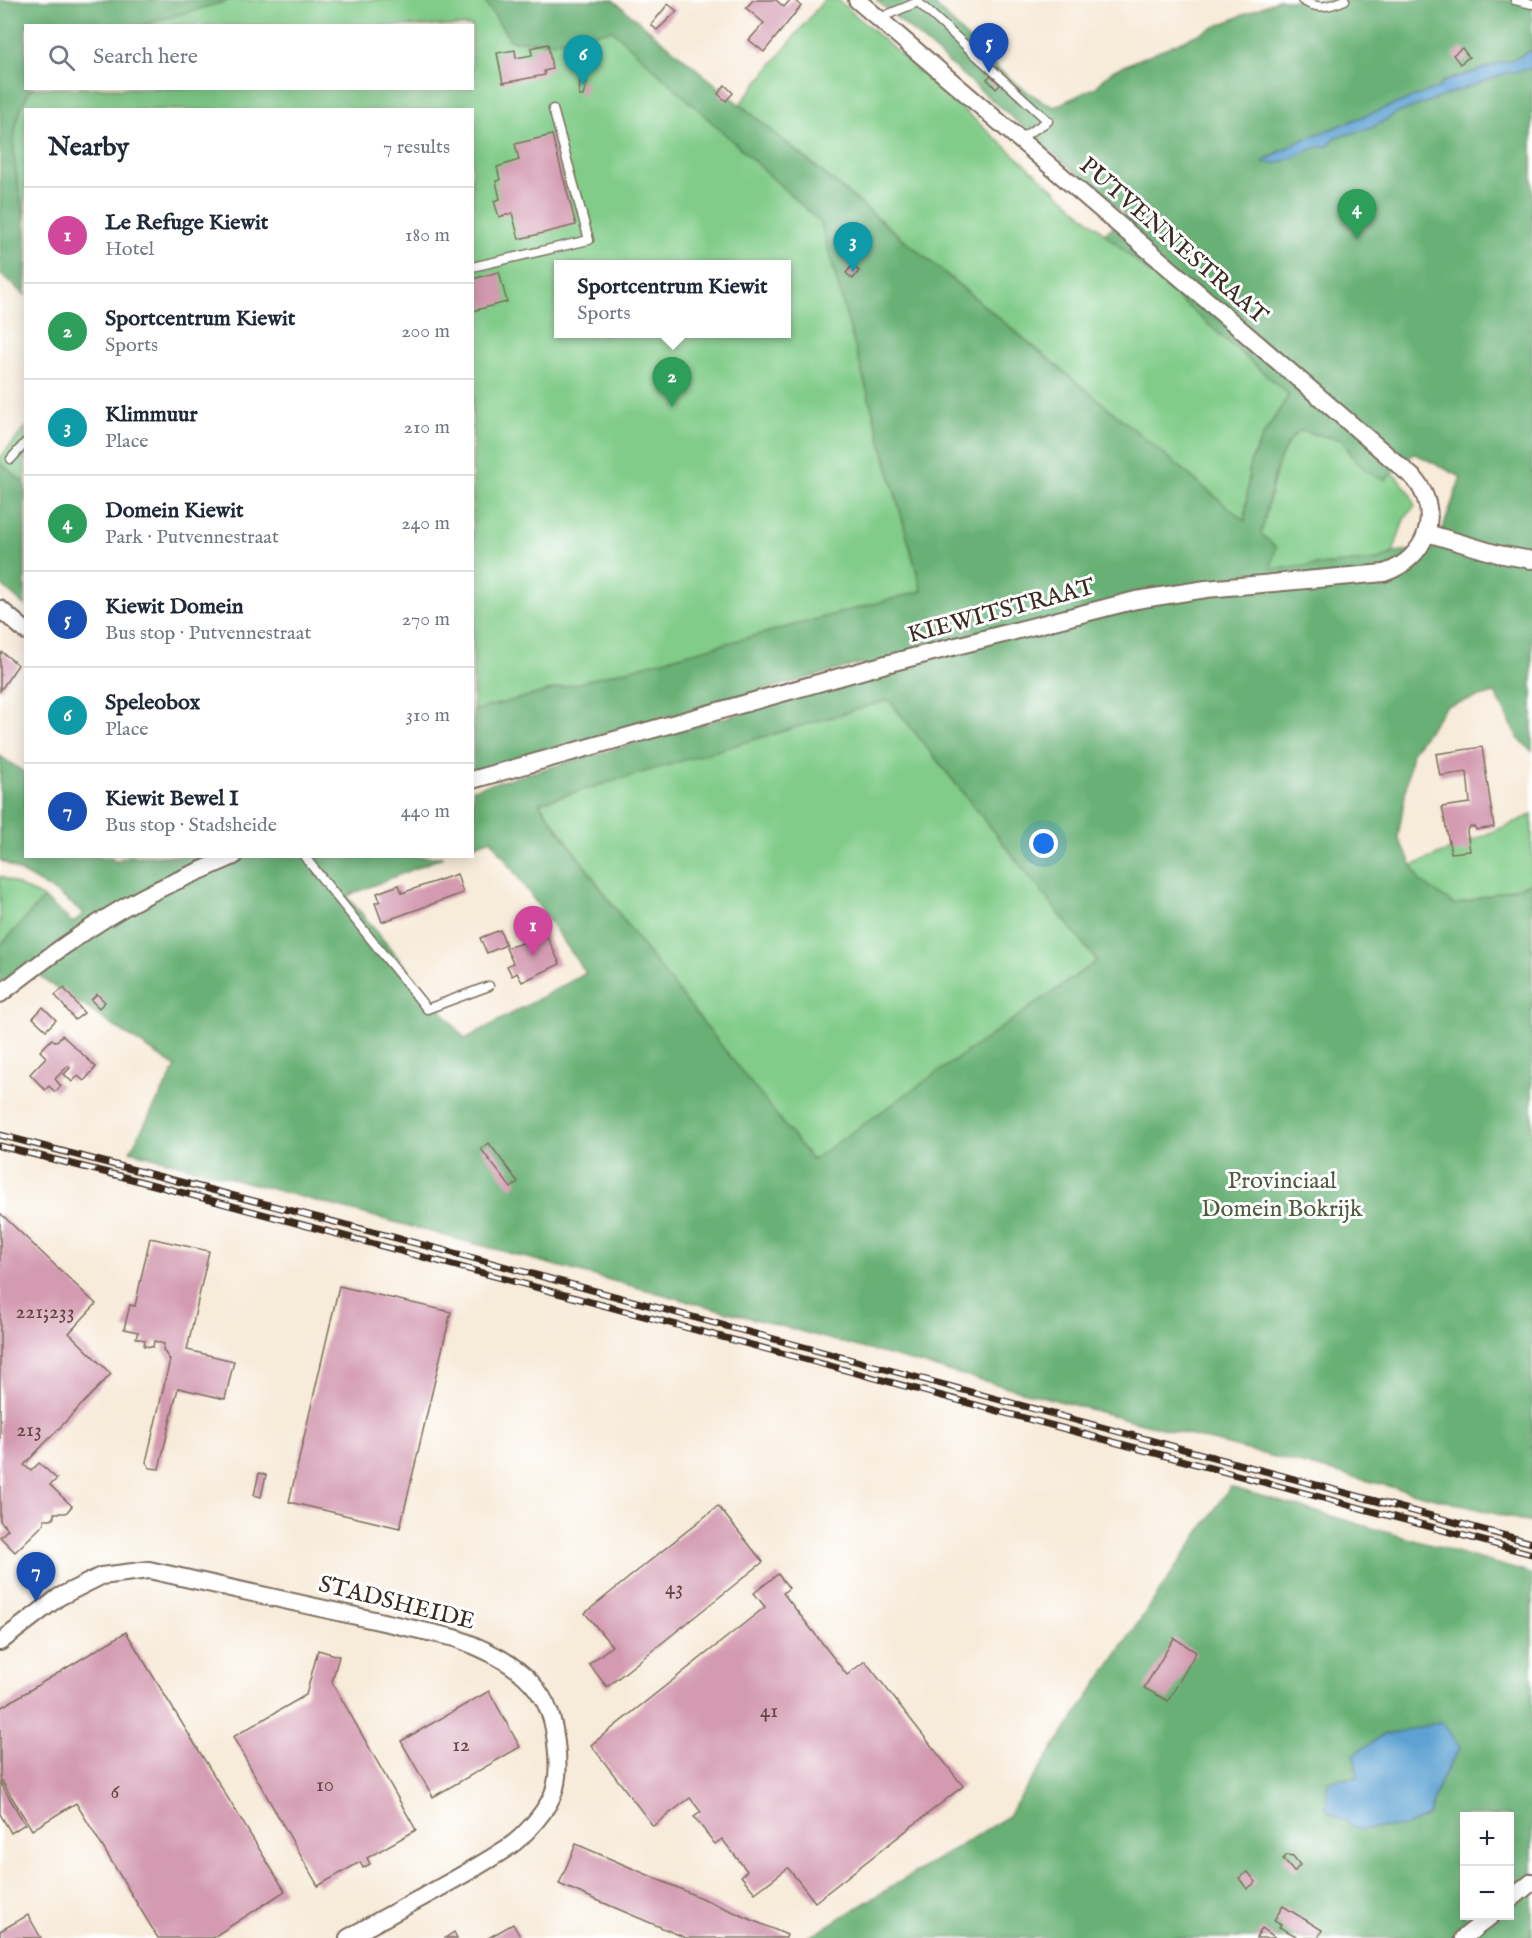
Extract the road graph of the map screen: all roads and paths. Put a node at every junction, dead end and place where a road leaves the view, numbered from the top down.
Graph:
1 (857, 0) edge
2 (1302, 0) edge
3 (1345, 0) edge
4 (1515, 0) edge
5 (1532, 4) edge
6 (877, 20) junction
7 (553, 109) dead end
8 (1019, 139) junction
9 (474, 267) edge
10 (24, 444) edge
11 (11, 459) dead end
12 (1427, 533) junction
13 (1532, 560) edge
14 (0, 609) edge
15 (24, 629) edge
16 (474, 779) edge
17 (230, 858) edge
18 (306, 858) edge
19 (489, 986) dead end
20 (0, 994) edge
21 (0, 1642) edge
22 (1532, 1882) edge
23 (1514, 1896) edge
24 (1486, 1920) edge
25 (348, 1938) edge
26 (1463, 1938) edge

1 - 6 street, PUTVENNESTRAAT
2 - 3 lane
4 - 5 lane
6 - 8 street, PUTVENNESTRAAT
6 - 8 lane
7 - 9 lane
8 - 12 street, PUTVENNESTRAAT
10 - 11 lane
12 - 13 street
12 - 16 street, KIEWITSTRAAT
14 - 15 street
17 - 20 street
18 - 19 lane
21 - 25 street, STADSHEIDE
22 - 23 street
24 - 26 street

